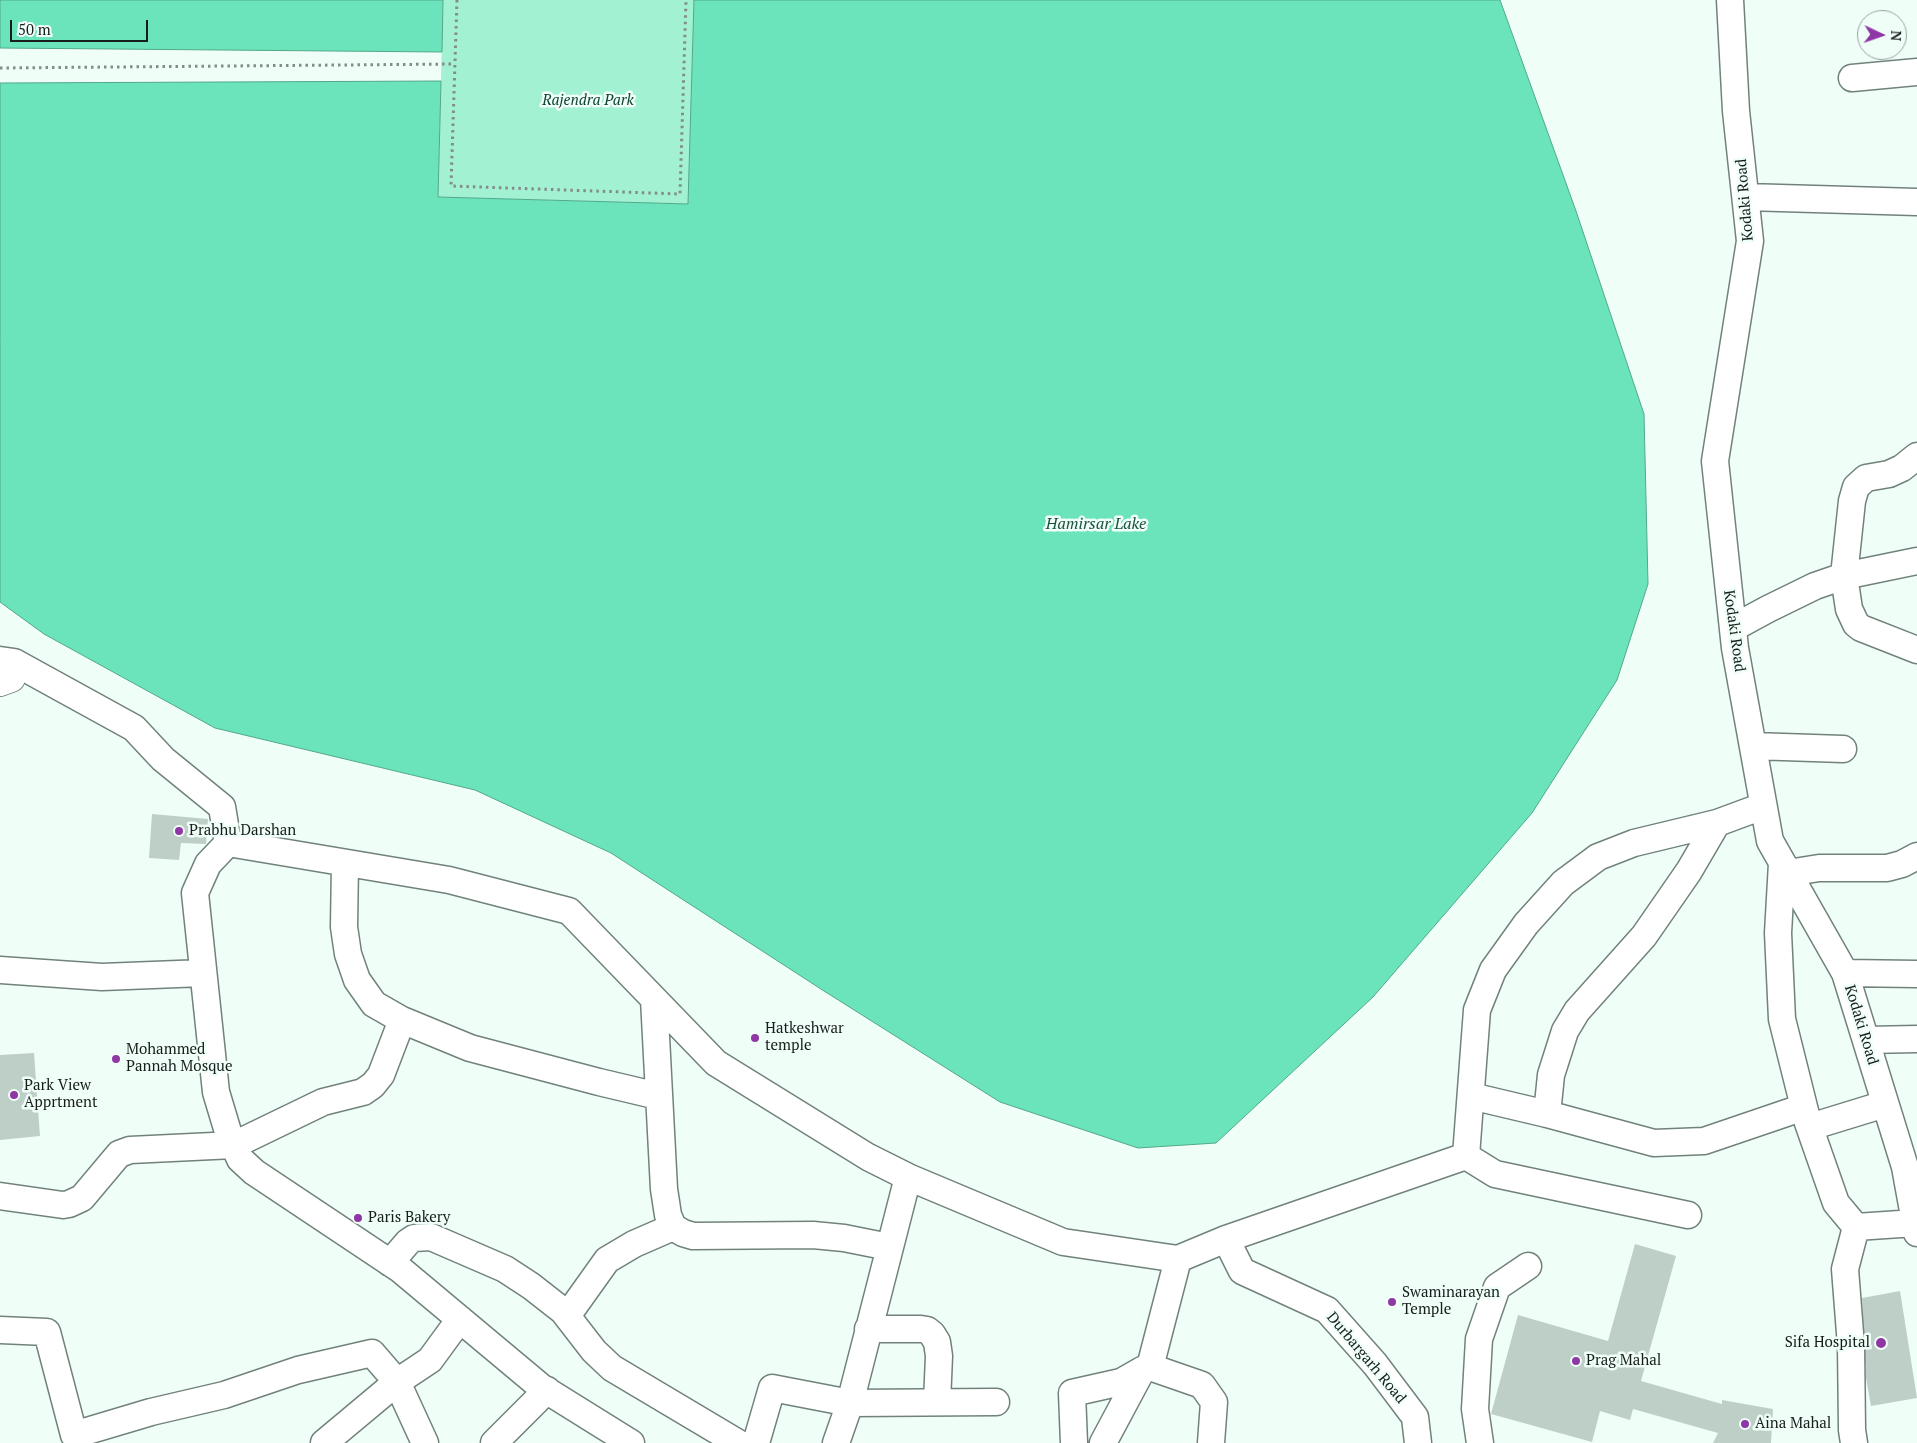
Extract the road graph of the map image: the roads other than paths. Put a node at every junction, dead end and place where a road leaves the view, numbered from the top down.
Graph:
1 (1730, 0) edge
2 (1917, 72) edge
3 (1852, 78) dead end
4 (1746, 197) junction
5 (1917, 202) edge
6 (1917, 456) edge
7 (1917, 561) edge
8 (1844, 576) junction
9 (1733, 628) junction
10 (1917, 650) edge
11 (3, 674) edge
12 (1753, 746) junction
13 (1844, 749) dead end
14 (1763, 806) junction
15 (1717, 823) junction
16 (228, 843) junction
17 (1917, 856) edge
18 (346, 863) junction
19 (1785, 868) junction
20 (0, 970) edge
21 (203, 973) junction
22 (1845, 973) junction
23 (1917, 974) edge
24 (654, 999) junction
25 (402, 1020) junction
26 (1917, 1039) edge
27 (1866, 1040) junction
28 (658, 1096) junction
29 (1471, 1096) junction
30 (1885, 1104) junction
31 (1546, 1114) junction
32 (1807, 1117) junction
33 (234, 1146) junction
34 (1466, 1156) junction
35 (908, 1177) junction
36 (0, 1196) edge
37 (1688, 1215) dead end
38 (1915, 1217) edge
39 (673, 1227) junction
40 (1856, 1227) junction
41 (1226, 1239) junction
42 (889, 1247) junction
43 (1178, 1259) junction
44 (390, 1263) junction
45 (1528, 1266) dead end
46 (567, 1316) junction
47 (460, 1320) junction
48 (868, 1329) junction
49 (0, 1330) edge
50 (1146, 1369) junction
51 (397, 1382) junction
52 (547, 1390) junction
53 (937, 1402) junction
54 (996, 1402) dead end
55 (850, 1403) junction
56 (1484, 1442) edge
57 (324, 1443) edge
58 (424, 1443) edge
59 (494, 1443) edge
60 (631, 1443) edge
61 (738, 1443) edge
62 (756, 1443) edge
63 (836, 1443) edge
64 (1074, 1443) edge
65 (1103, 1443) edge
66 (1211, 1443) edge
67 (1418, 1443) edge
68 (1854, 1443) edge

1 - 4 street, Kodaki Road
2 - 3 street
4 - 5 street
4 - 9 street, Kodaki Road
6 - 8 street
7 - 8 street
8 - 9 street
8 - 10 street
9 - 12 street, Kodaki Road
11 - 16 street
12 - 13 street
12 - 14 street, Kodaki Road
14 - 15 street
14 - 19 street, Kodaki Road
15 - 29 street
15 - 31 street
16 - 18 street
16 - 21 street
17 - 19 street
18 - 24 street
18 - 25 street
19 - 22 street, Kodaki Road
19 - 32 street
20 - 21 street
21 - 33 street
22 - 23 street
22 - 27 street, Kodaki Road
24 - 28 street
24 - 35 street
25 - 28 street
25 - 33 street
26 - 27 street
27 - 30 street, Kodaki Road
28 - 39 street
29 - 31 street
29 - 34 street
30 - 32 street
30 - 38 street, Kodaki Road
31 - 32 street
32 - 40 street
33 - 36 street
33 - 44 street
34 - 37 street
34 - 41 street
35 - 42 street
35 - 43 street
38 - 40 street
39 - 42 street
39 - 46 street
40 - 68 street
41 - 43 street
41 - 67 street, Durbargarh Road
42 - 48 street
43 - 50 street
44 - 46 street
44 - 47 street
45 - 56 street
46 - 61 street
47 - 51 street
47 - 52 street
48 - 53 street
48 - 55 street
49 - 51 street
50 - 64 street
50 - 65 street
50 - 66 street
51 - 57 street
51 - 58 street
52 - 59 street
52 - 60 street
53 - 54 street
53 - 55 street
55 - 62 street
55 - 63 street

